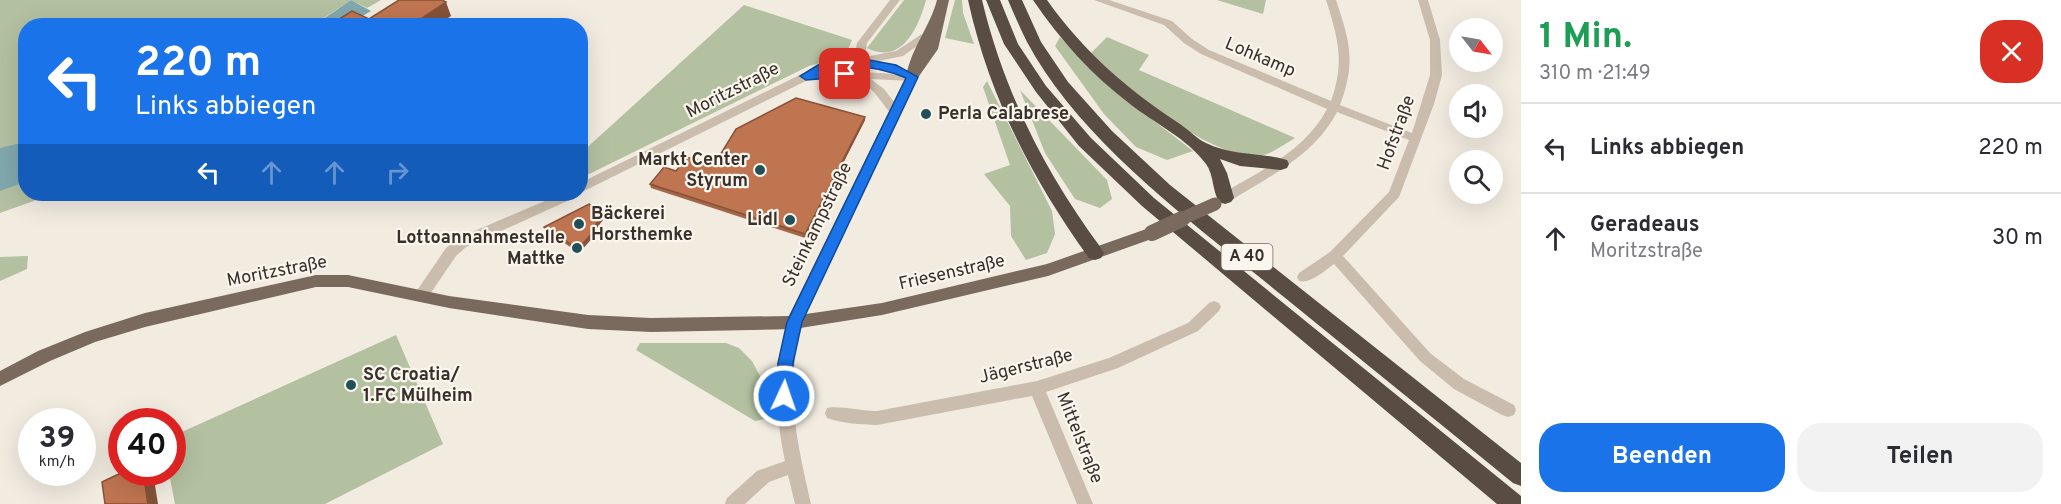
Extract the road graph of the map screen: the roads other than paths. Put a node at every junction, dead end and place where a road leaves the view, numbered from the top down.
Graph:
1 (895, 0) edge
2 (943, 0) edge
3 (975, 0) edge
4 (993, 0) edge
5 (1015, 0) edge
6 (1040, 0) edge
7 (1099, 0) edge
8 (1331, 0) edge
9 (1423, 0) edge
10 (938, 15) junction
11 (926, 36) junction
12 (858, 68) junction
13 (912, 77) junction
14 (1334, 107) junction
15 (895, 111) junction
16 (1414, 138) junction
17 (1197, 145) junction
18 (1281, 164) junction
19 (588, 185) edge
20 (556, 201) edge
21 (1220, 201) junction
22 (1095, 253) junction
23 (1335, 256) junction
24 (1304, 277) dead end
25 (421, 296) junction
26 (1214, 307) dead end
27 (794, 322) junction
28 (0, 379) edge
29 (1037, 388) junction
30 (1508, 410) dead end
31 (833, 413) dead end
32 (795, 465) junction
33 (1521, 476) edge
34 (733, 504) edge
35 (803, 504) edge
36 (1085, 504) edge
37 (1514, 504) edge

1 - 12 street
2 - 10 main road, Steinkampstraße
3 - 22 highway
4 - 37 highway, A 40
5 - 33 highway, A 40
6 - 17 highway
7 - 14 street, Lohkamp
8 - 14 street, Friesenstraße
9 - 16 street, Hofstraße
10 - 11 main road, Steinkampstraße
10 - 13 main road, Steinkampstraße
11 - 12 street, Moritzstraße
11 - 13 main road, Steinkampstraße
12 - 13 street, Moritzstraße
12 - 15 street
12 - 19 street, Moritzstraße
13 - 15 main road, Steinkampstraße
14 - 16 street, Lohkamp
14 - 18 street, Friesenstraße
15 - 27 main road, Steinkampstraße
16 - 23 street, Hofstraße
17 - 18 highway
17 - 21 highway
18 - 21 street, Friesenstraße
20 - 25 street
21 - 22 main road, Friesenstraße, bridge
22 - 27 main road, Friesenstraße
23 - 24 street, Hofstraße
23 - 30 street
25 - 27 main road, Friesenstraße
25 - 28 main road, Moritzstraße
26 - 29 street, Jägerstraße
27 - 32 street, Steinkampstraße
29 - 31 street, Jägerstraße
29 - 36 street, Mittelstraße
32 - 34 street
32 - 35 street, Steinkampstraße

